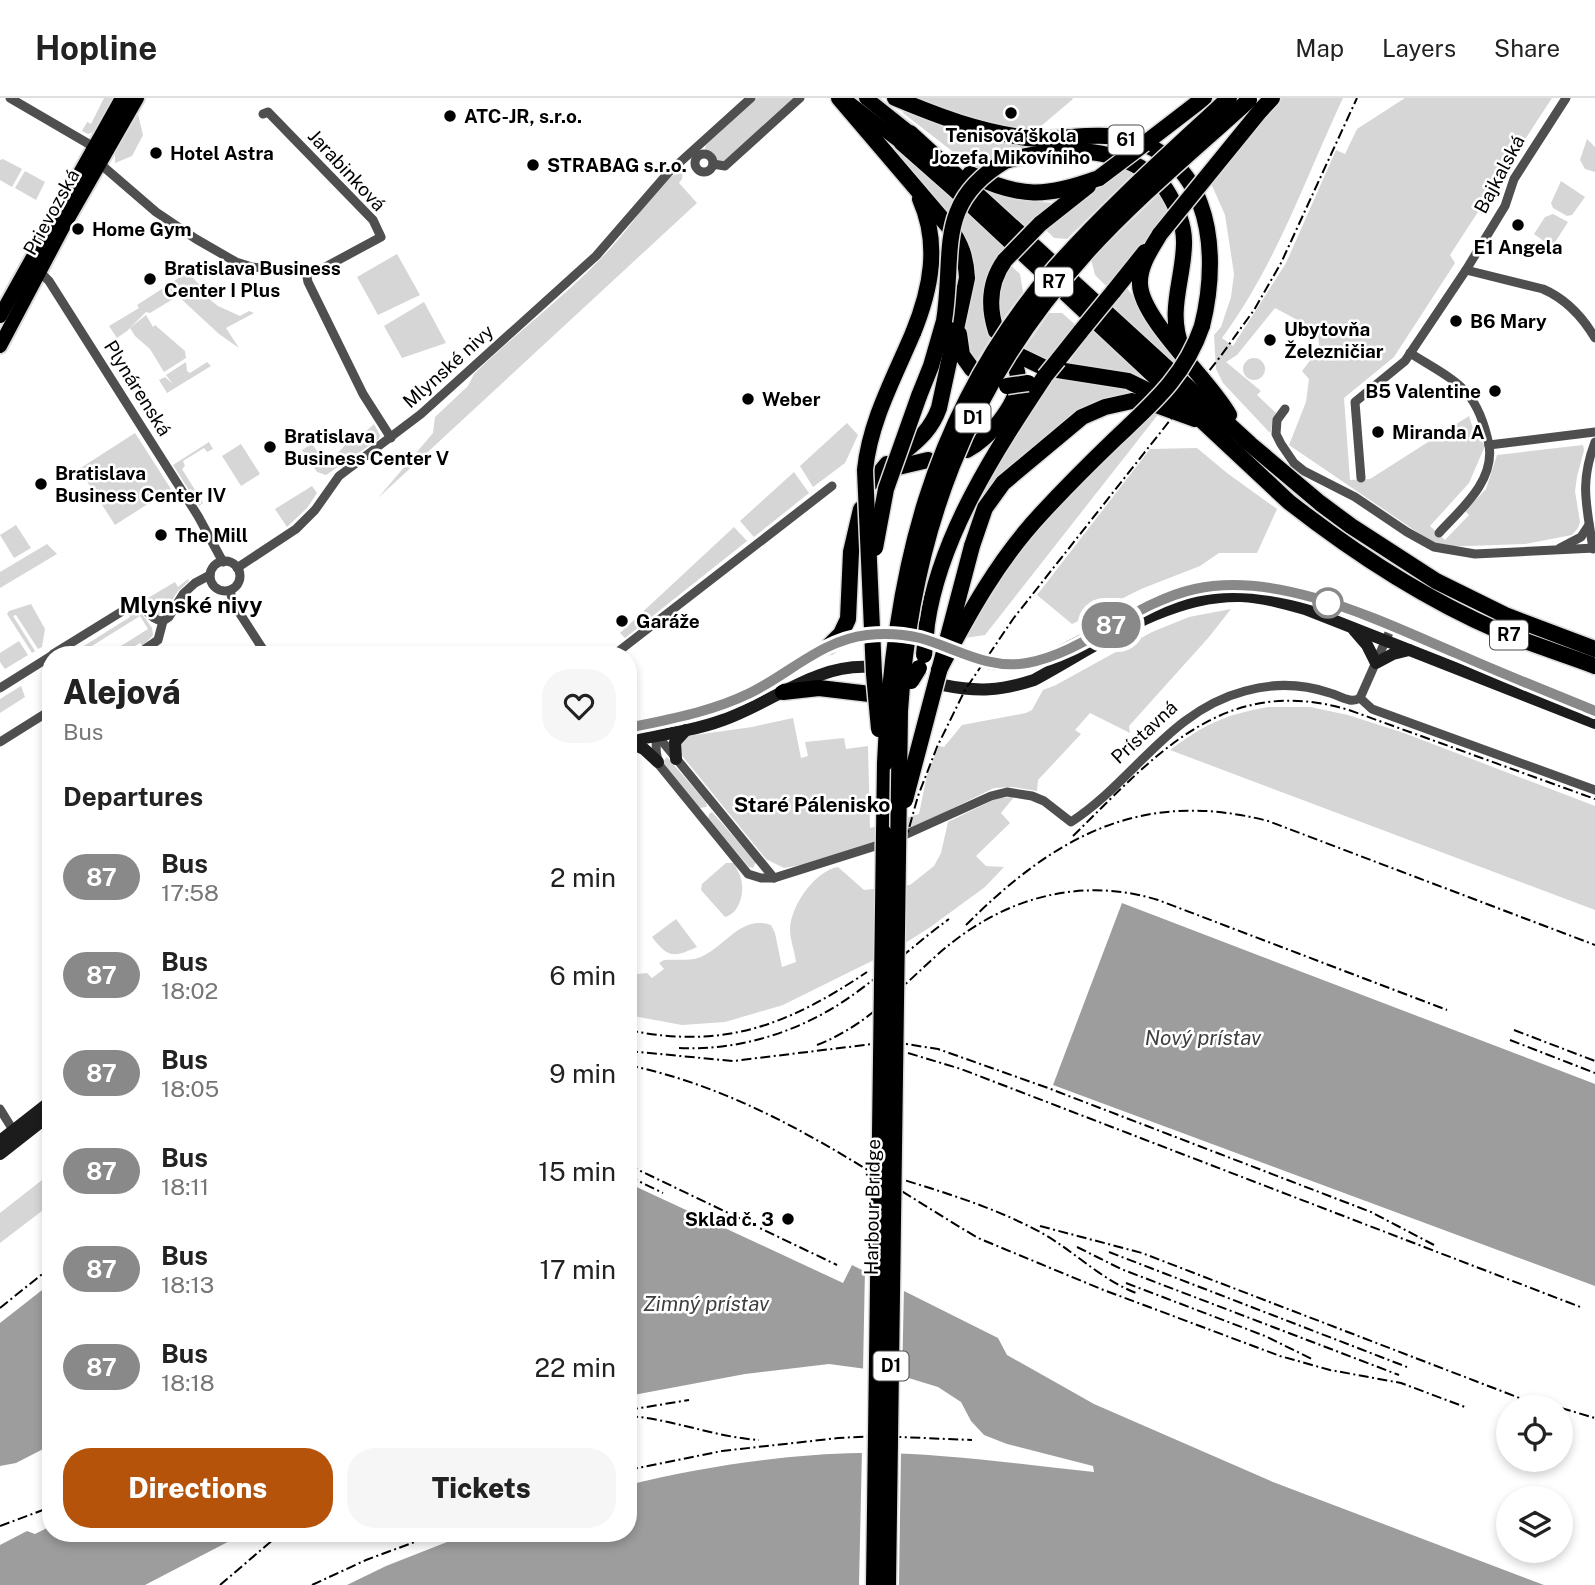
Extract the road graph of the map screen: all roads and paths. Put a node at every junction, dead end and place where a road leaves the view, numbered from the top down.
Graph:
1 (10, 98) edge
2 (122, 98) edge
3 (137, 98) edge
4 (751, 98) edge
5 (800, 98) edge
6 (840, 98) edge
7 (866, 98) edge
8 (895, 98) edge
9 (1204, 98) edge
10 (1230, 98) edge
11 (1272, 98) edge
12 (1566, 98) edge
13 (1254, 103) edge
14 (263, 114) dead end
15 (906, 138) junction
16 (703, 141) junction
17 (94, 147) junction
18 (684, 157) junction
19 (942, 160) junction
20 (698, 161) junction
21 (713, 164) junction
22 (100, 165) junction
23 (1141, 168) dead end
24 (82, 169) junction
25 (668, 173) junction
26 (1098, 178) junction
27 (915, 187) junction
28 (1165, 188) dead end
29 (1160, 234) junction
30 (1466, 270) junction
31 (40, 272) junction
32 (306, 272) junction
33 (0, 316) edge
34 (951, 323) junction
35 (996, 331) dead end
36 (1595, 338) edge
37 (1, 341) edge
38 (1410, 353) junction
39 (1189, 363) junction
40 (972, 369) dead end
41 (1045, 376) junction
42 (1003, 386) dead end
43 (1285, 409) dead end
44 (1204, 423) junction
45 (1237, 432) junction
46 (1595, 432) edge
47 (391, 438) junction
48 (1595, 442) edge
49 (1489, 445) junction
50 (967, 450) dead end
51 (929, 460) dead end
52 (1361, 478) dead end
53 (832, 486) dead end
54 (861, 509) dead end
55 (1592, 526) edge
56 (1439, 533) dead end
57 (1594, 549) edge
58 (1556, 551) junction
59 (223, 562) junction
60 (237, 568) junction
61 (210, 575) junction
62 (230, 590) junction
63 (870, 603) junction
64 (163, 621) junction
65 (1392, 626) junction
66 (1353, 628) junction
67 (877, 635) dead end
68 (1386, 640) junction
69 (66, 646) edge
70 (149, 646) edge
71 (261, 646) edge
72 (625, 646) edge
73 (829, 646) junction
74 (1595, 649) edge
75 (1410, 650) junction
76 (957, 652) dead end
77 (926, 658) junction
78 (42, 661) edge
79 (1376, 663) junction
80 (1595, 666) edge
81 (869, 667) dead end
82 (0, 688) edge
83 (783, 692) junction
84 (870, 694) dead end
85 (1360, 698) junction
86 (1595, 710) edge
87 (42, 716) edge
88 (1595, 723) edge
89 (637, 728) edge
90 (657, 729) junction
91 (686, 730) junction
92 (637, 737) edge
93 (0, 742) edge
94 (637, 745) edge
95 (676, 759) junction
96 (658, 762) junction
97 (885, 763) junction
98 (1595, 790) edge
99 (898, 830) junction
100 (774, 878) junction
101 (42, 1108) edge
102 (0, 1109) edge
103 (42, 1121) edge
104 (13, 1130) junction
105 (0, 1141) edge
106 (0, 1154) edge
107 (874, 1585) edge
108 (888, 1585) edge

1 - 17 street
2 - 17 main road, Prievozská
3 - 22 main road, Prievozská
4 - 16 street, Mlynské nivy
5 - 21 street
6 - 15 main road
6 - 27 highway
7 - 15 main road
8 - 77 highway, 61, bridge
9 - 26 highway, bridge
10 - 97 highway, D1, bridge
11 - 13 highway
12 - 30 street, Bajkalská
13 - 29 highway, bridge
13 - 99 highway, D1, bridge
14 - 32 street, Jarabinková
15 - 19 highway, R7
15 - 44 highway, R7
16 - 18 street, Mlynské nivy
16 - 20 street
17 - 22 street
17 - 24 main road, Prievozská
18 - 20 street
18 - 25 street, Mlynské nivy
19 - 26 highway
19 - 45 highway, R7
20 - 21 street
20 - 21 street
20 - 25 street
22 - 24 street
22 - 31 main road, Prievozská
22 - 32 street, Jarabinková
23 - 34 highway, bridge
24 - 33 main road, Prievozská
25 - 47 street, Mlynské nivy
26 - 35 highway, bridge
27 - 34 highway
27 - 63 highway, bridge
28 - 39 highway
29 - 39 highway
29 - 41 highway, bridge
30 - 36 street
30 - 38 street, Bajkalská
31 - 37 main road, Prievozská
31 - 59 street, Plynárenská
32 - 47 street
34 - 40 highway
34 - 51 highway
34 - 63 highway, bridge
38 - 49 street
38 - 52 street, Bajkalská
39 - 45 highway
41 - 42 highway, bridge
41 - 77 highway
43 - 58 street
44 - 50 highway
44 - 77 highway, bridge
44 - 80 highway, R7
45 - 74 highway, R7
46 - 49 street
47 - 60 street, Mlynské nivy
48 - 55 street
49 - 56 street
53 - 72 street
54 - 73 highway
55 - 57 street
55 - 58 street
57 - 58 street
59 - 60 street
59 - 61 street
60 - 62 street
61 - 62 street
61 - 64 street
62 - 71 street
63 - 97 highway, bridge
64 - 69 street
64 - 70 street
65 - 68 street
65 - 76 main road
65 - 86 main road
66 - 68 main road
66 - 77 main road
66 - 79 main road
67 - 73 main road
68 - 75 main road
68 - 79 street
73 - 90 main road
75 - 79 main road
75 - 88 main road
77 - 99 highway, bridge
78 - 82 street
79 - 85 street
81 - 83 main road
83 - 84 highway
83 - 91 main road
85 - 98 street, Prístavná
85 - 100 street, Prístavná
87 - 93 street
89 - 90 main road
90 - 91 main road
90 - 92 main road
90 - 95 street
90 - 96 street
91 - 95 main road
94 - 96 main road
95 - 100 street
96 - 100 street
97 - 107 highway, Harbour Bridge / D1, bridge
99 - 108 highway, Harbour Bridge / D1, bridge
101 - 104 main road
102 - 104 street
103 - 106 main road
104 - 105 main road

